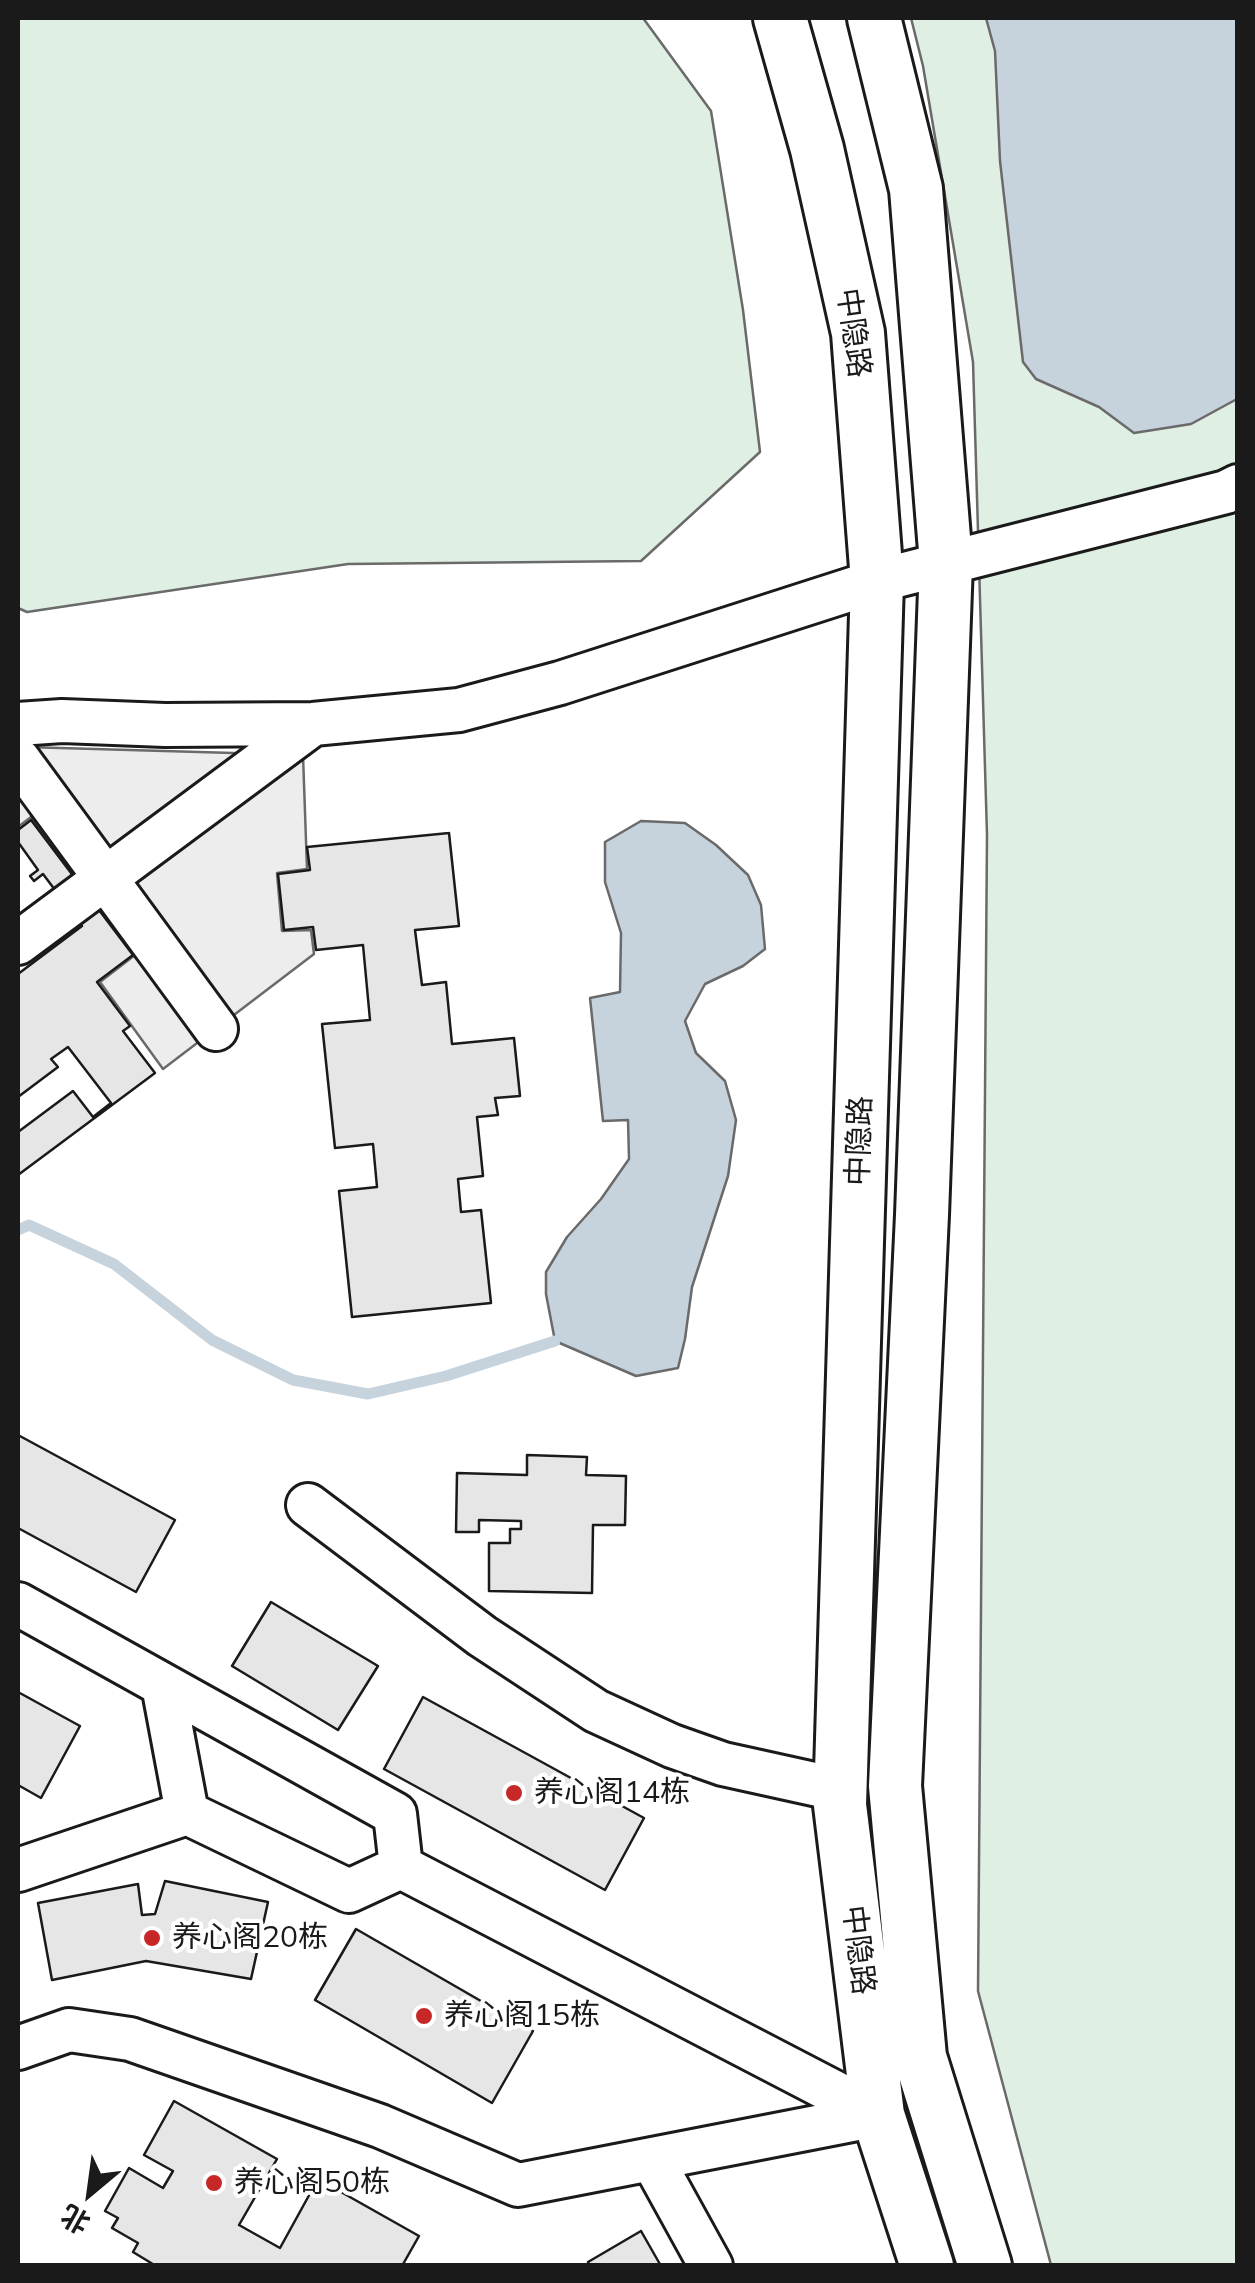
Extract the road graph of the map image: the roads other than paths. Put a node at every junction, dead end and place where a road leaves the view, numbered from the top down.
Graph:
1 (780, 18) edge
2 (874, 18) edge
3 (1238, 486) edge
4 (946, 563) junction
5 (877, 582) junction
6 (18, 724) edge
7 (313, 724) junction
8 (18, 759) edge
9 (105, 878) junction
10 (18, 943) edge
11 (216, 1029) dead end
12 (308, 1505) dead end
13 (18, 1604) edge
14 (163, 1685) junction
15 (840, 1790) junction
16 (186, 1813) junction
17 (401, 1867) junction
18 (18, 1870) edge
19 (18, 2048) edge
20 (878, 2115) junction
21 (652, 2159) junction
22 (711, 2266) edge
23 (926, 2266) edge
24 (985, 2266) edge

1 - 5 main road, 中隐路
2 - 4 main road, 中隐路
3 - 4 street
4 - 5 street
4 - 24 main road, 中隐路
5 - 7 street
5 - 15 main road, 中隐路
6 - 7 street
7 - 9 street
8 - 9 street
9 - 10 street
9 - 11 street
12 - 15 street
13 - 14 street
14 - 16 street
14 - 17 street
15 - 20 main road, 中隐路
16 - 17 street
16 - 18 street
17 - 20 street
19 - 21 street
20 - 21 street
20 - 23 main road, 中隐路
21 - 22 street

